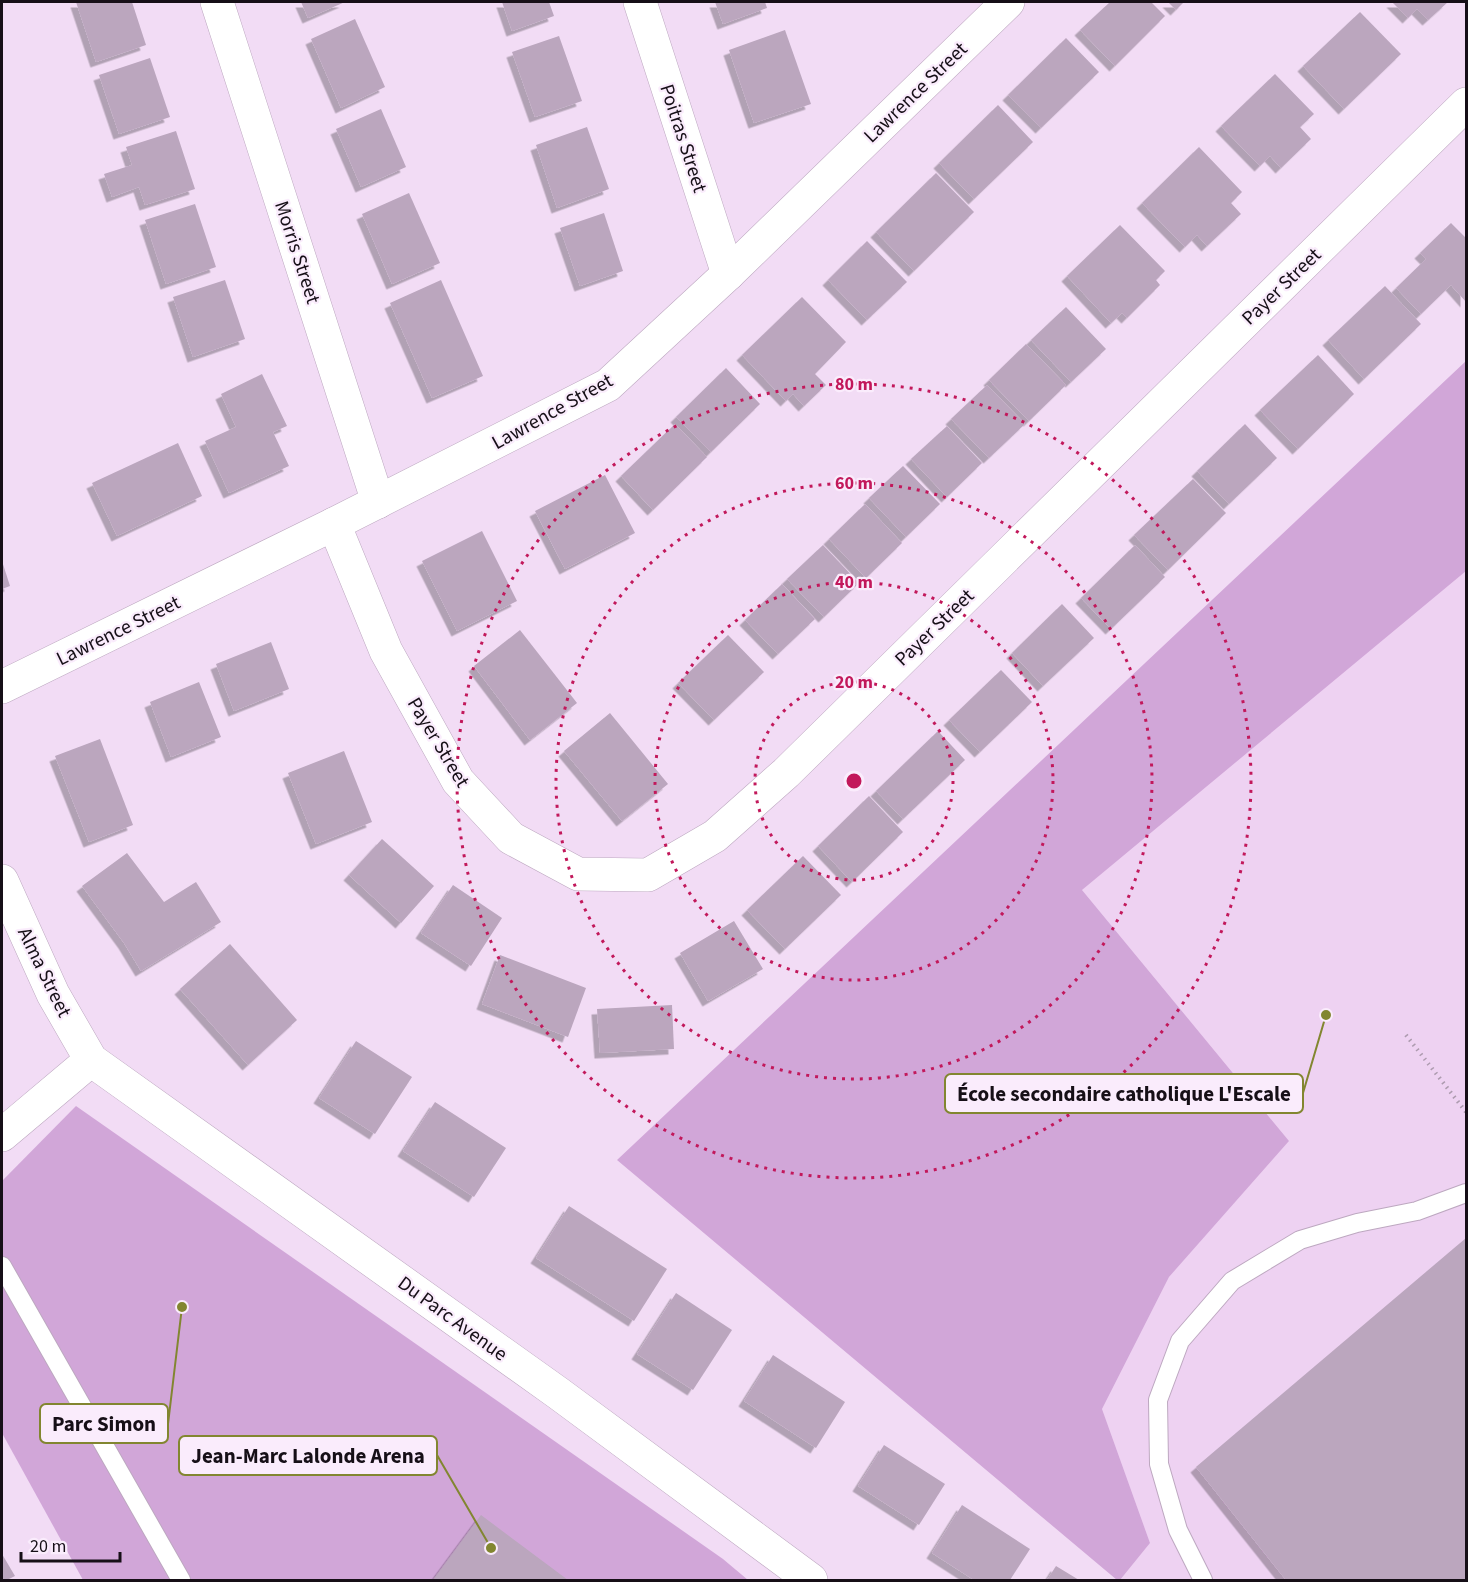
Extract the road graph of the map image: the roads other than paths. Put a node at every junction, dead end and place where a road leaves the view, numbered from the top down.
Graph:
1 (217, 2) edge
2 (640, 2) edge
3 (1008, 2) edge
4 (1467, 104) edge
5 (728, 274) junction
6 (378, 502) junction
7 (334, 524) junction
8 (2, 687) edge
9 (2, 881) edge
10 (91, 1060) junction
11 (2, 1135) edge
12 (1467, 1193) edge
13 (2, 1266) edge
14 (182, 1581) edge
15 (811, 1581) edge
16 (1203, 1581) edge

1 - 6 street, Morris Street
2 - 5 street, Poitras Street
3 - 5 street, Lawrence Street
4 - 7 street, Payer Street
5 - 6 street, Lawrence Street
6 - 7 street, Lawrence Street
7 - 8 street, Lawrence Street
9 - 10 street, Alma Street
10 - 11 street
10 - 15 street, Du Parc Avenue
12 - 16 lane
13 - 14 lane

